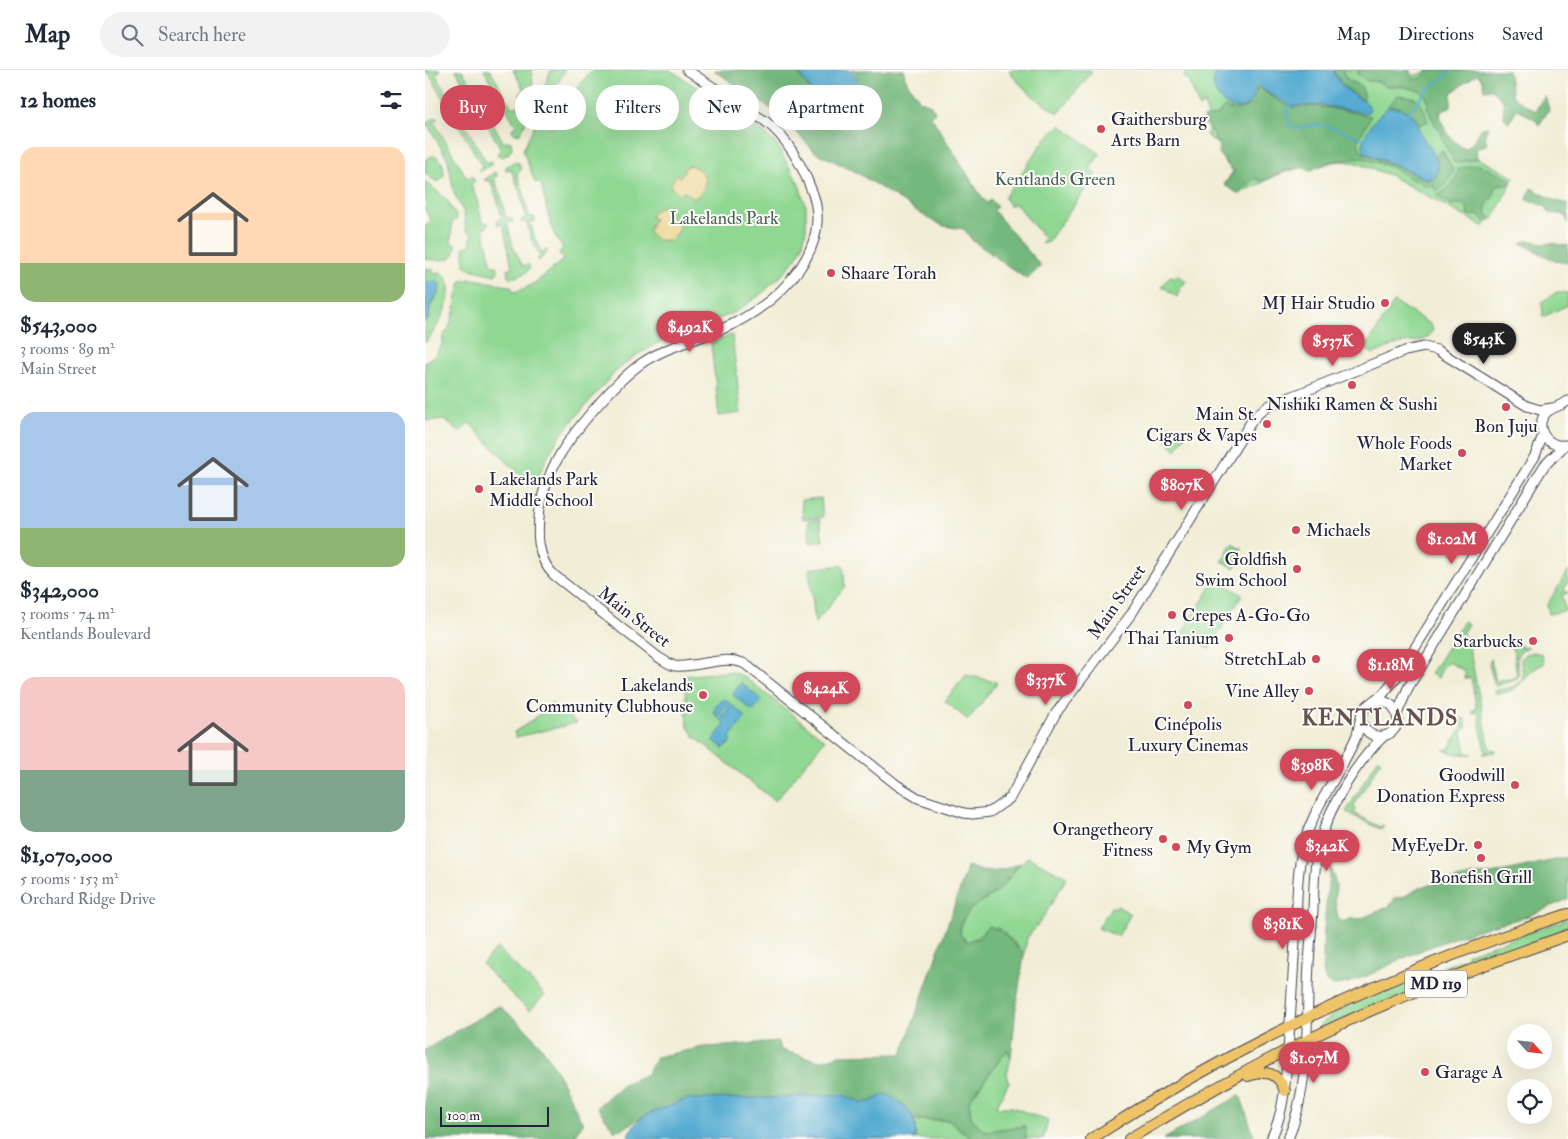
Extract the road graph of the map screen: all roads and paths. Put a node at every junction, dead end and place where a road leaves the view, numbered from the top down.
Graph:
1 (687, 70) edge
2 (1568, 401) edge
3 (1527, 406) junction
4 (1555, 408) junction
5 (1568, 408) edge
6 (1542, 433) junction
7 (1566, 445) edge
8 (1371, 703) junction
9 (1397, 714) junction
10 (1361, 718) junction
11 (1384, 736) junction
12 (1568, 914) edge
13 (1568, 935) edge
14 (1308, 1018) junction
15 (1291, 1027) junction
16 (1307, 1040) junction
17 (1288, 1050) junction
18 (1215, 1089) junction
19 (1285, 1091) junction
20 (1091, 1139) edge
21 (1129, 1139) edge
22 (1271, 1139) edge
23 (1288, 1139) edge

1 - 3 street, Main Street
2 - 4 street
3 - 4 street, Main Street
3 - 6 street, Main Street
4 - 5 street, Main Street
4 - 6 street
6 - 7 street
6 - 8 street
7 - 9 street
8 - 9 street
8 - 10 street
9 - 11 street
10 - 11 street
10 - 15 street
11 - 14 street
12 - 14 main road, MD 119
13 - 16 main road, MD 119
14 - 15 main road, MD 119
14 - 16 street
15 - 17 street
15 - 20 main road, MD 119
16 - 17 main road, MD 119
16 - 23 street
17 - 18 main road, MD 119
17 - 19 street
18 - 19 main road
18 - 21 main road, MD 119
19 - 22 street

